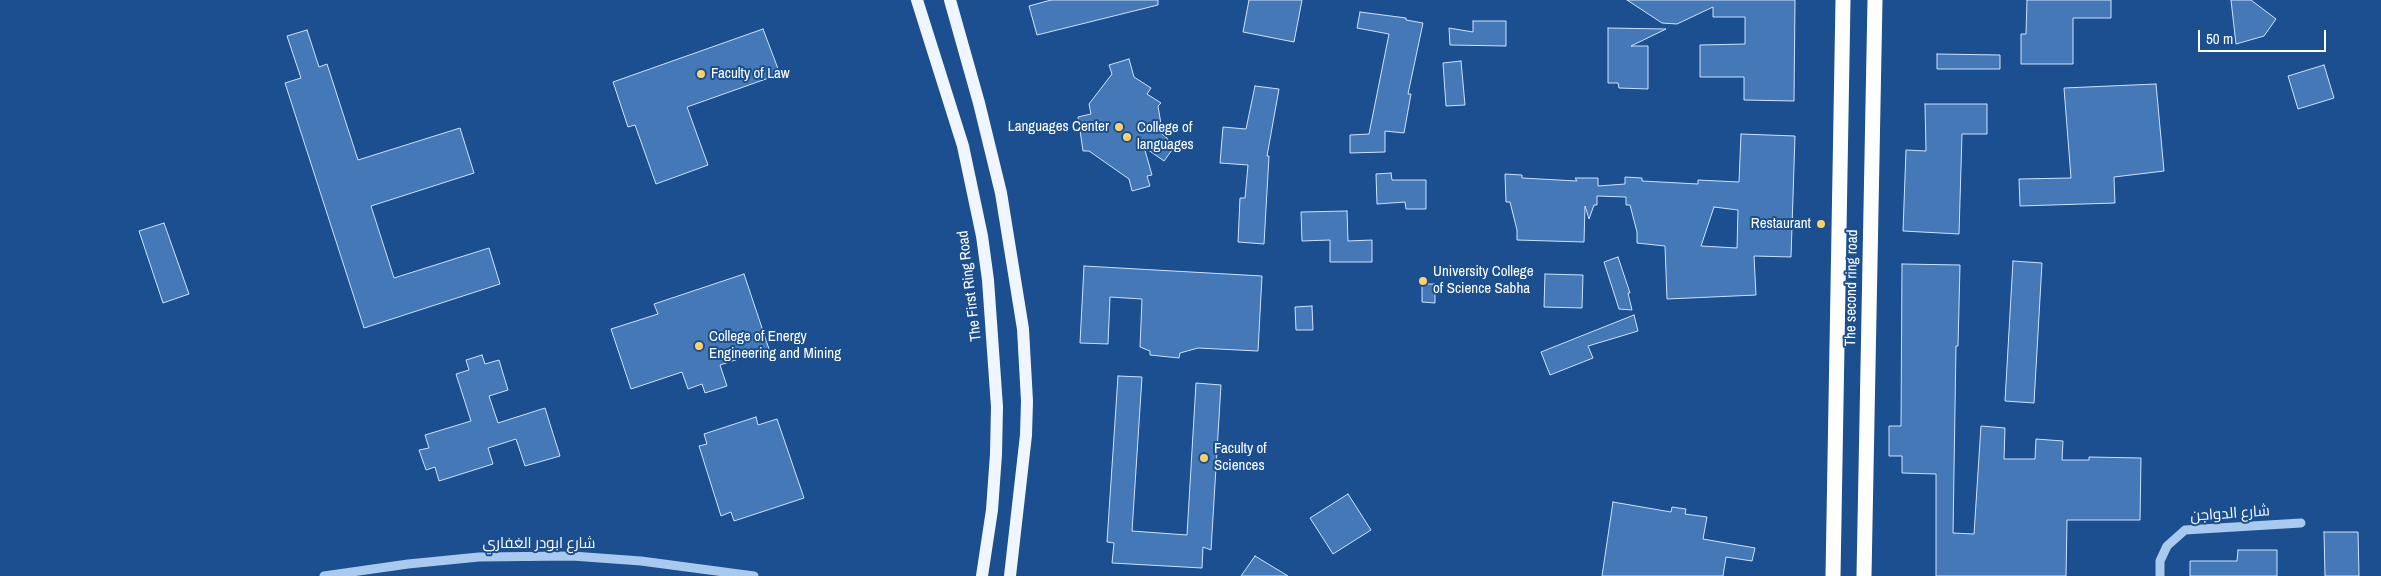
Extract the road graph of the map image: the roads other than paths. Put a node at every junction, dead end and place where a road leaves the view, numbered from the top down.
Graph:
1 (917, 0) edge
2 (950, 0) edge
3 (1843, 0) edge
4 (1875, 0) edge
5 (2301, 523) dead end
6 (350, 574) edge
7 (324, 576) edge
8 (754, 576) edge
9 (982, 576) edge
10 (1010, 576) edge
11 (1833, 576) edge
12 (1864, 576) edge
13 (2160, 576) edge

1 - 9 main road, The First Ring Road
2 - 10 main road
3 - 11 highway, The second ring road
4 - 12 highway, The second ring road
5 - 13 street, شارع الدواجن
6 - 7 street, شارع ابودر الغفاري
6 - 8 street, شارع ابودر الغفاري

